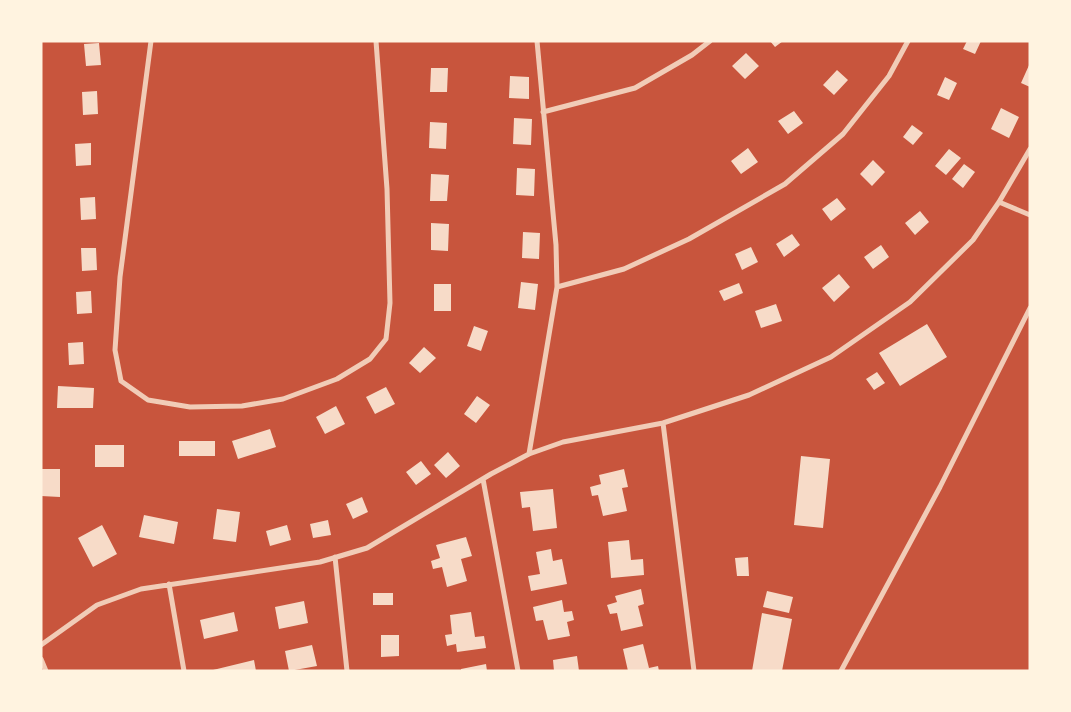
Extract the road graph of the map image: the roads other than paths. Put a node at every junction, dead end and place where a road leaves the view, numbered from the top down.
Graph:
1 (151, 41) edge
2 (376, 41) edge
3 (537, 41) edge
4 (710, 41) edge
5 (908, 41) edge
6 (543, 112) junction
7 (1030, 149) edge
8 (999, 202) junction
9 (1030, 214) edge
10 (557, 287) junction
11 (1030, 308) edge
12 (662, 423) junction
13 (530, 454) junction
14 (483, 479) junction
15 (335, 557) junction
16 (169, 584) junction
17 (41, 645) edge
18 (41, 659) edge
19 (46, 671) edge
20 (184, 671) edge
21 (347, 671) edge
22 (518, 671) edge
23 (694, 671) edge
24 (841, 671) edge

1 - 2 street
3 - 6 street
4 - 6 street
5 - 10 street
6 - 10 street
7 - 8 street
8 - 9 street
8 - 12 street
10 - 13 street
11 - 24 street
12 - 13 street
12 - 23 street
13 - 14 street
14 - 15 street
14 - 22 street
15 - 16 street
15 - 21 street
16 - 17 street
16 - 20 street
18 - 19 street

